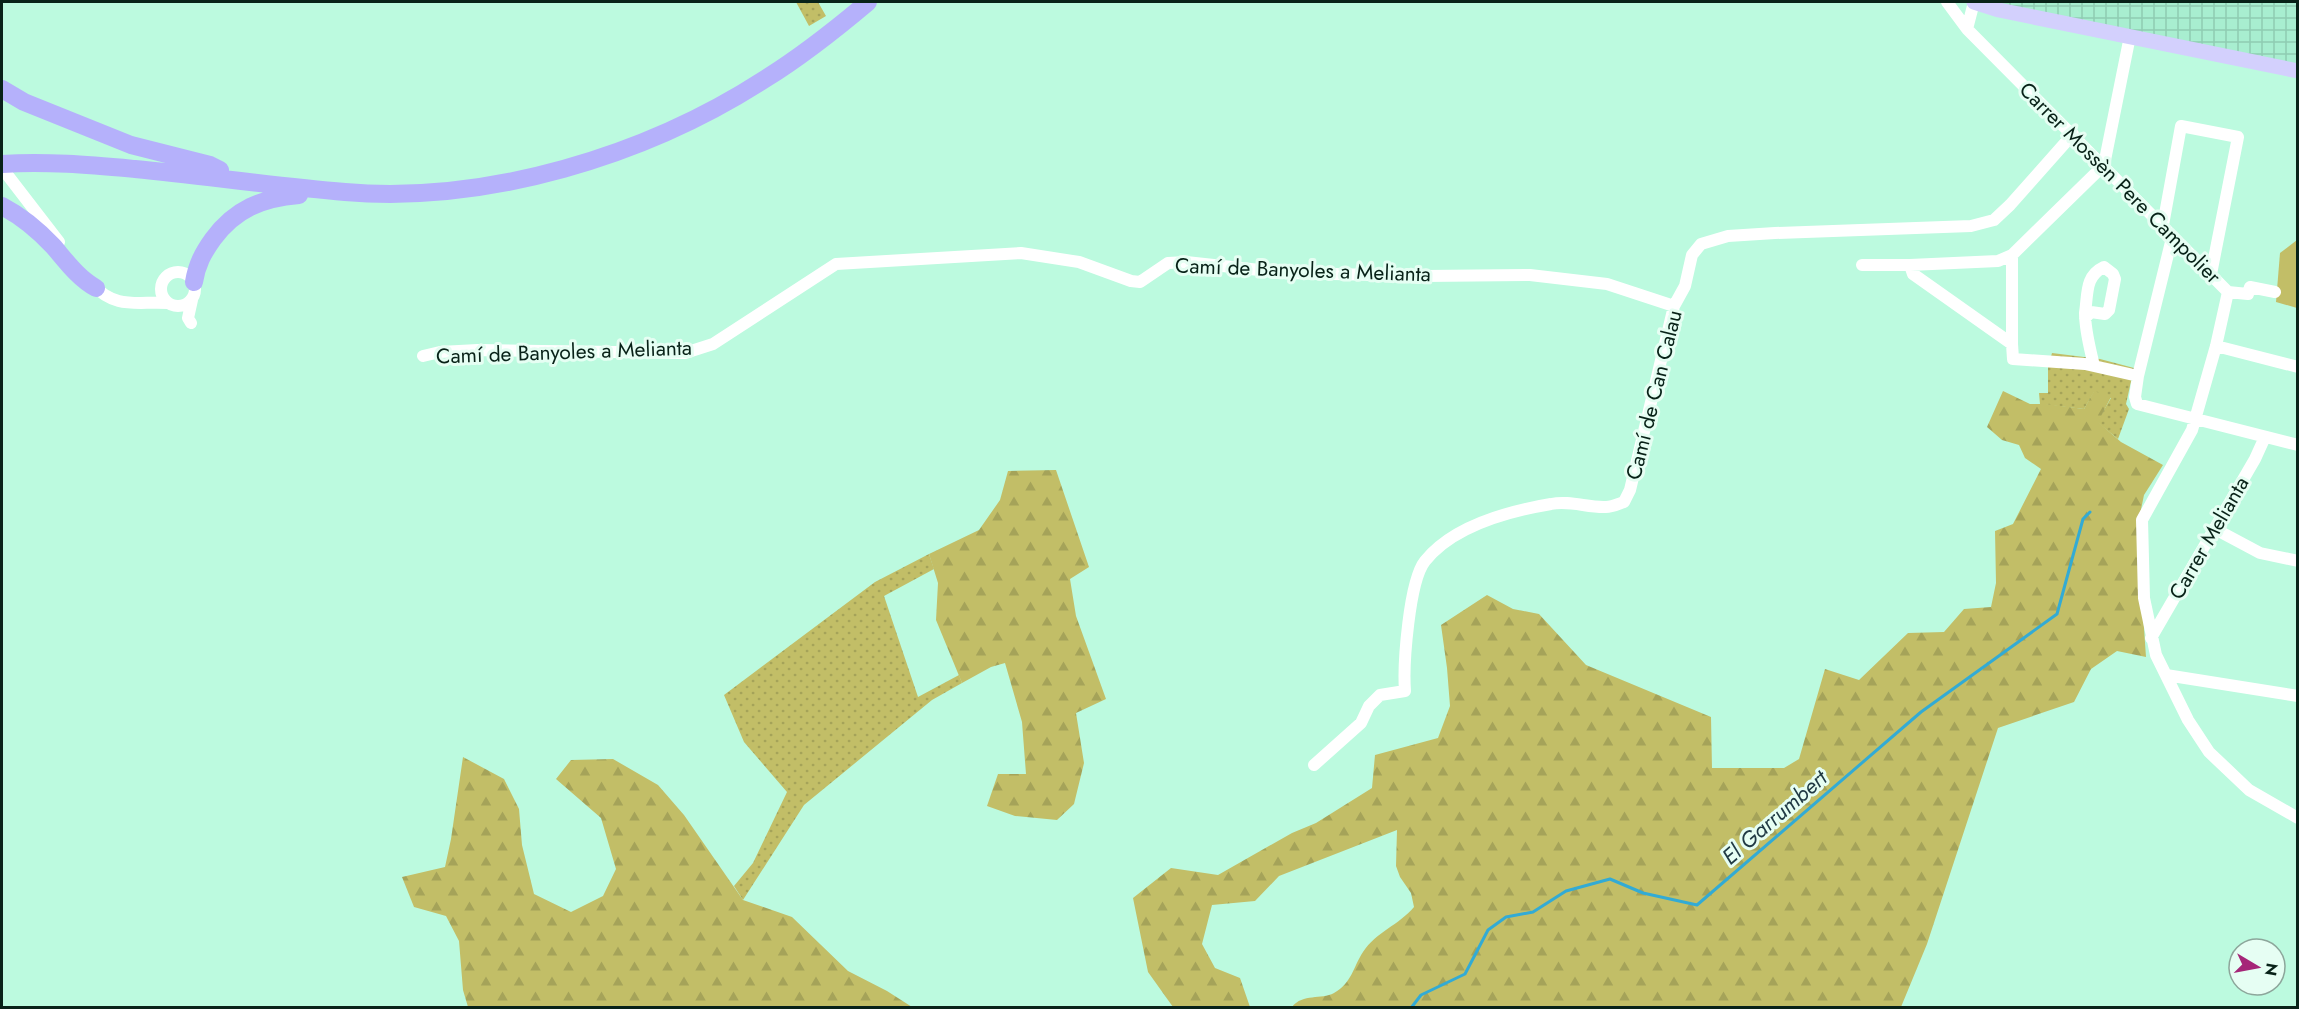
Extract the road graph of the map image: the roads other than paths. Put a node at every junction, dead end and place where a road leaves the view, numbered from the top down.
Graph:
1 (856, 2) edge
2 (868, 2) edge
3 (1974, 2) edge
4 (1951, 3) edge
5 (1967, 29) junction
6 (2130, 36) junction
7 (2298, 71) edge
8 (2, 89) edge
9 (2073, 134) junction
10 (6, 162) edge
11 (2104, 165) junction
12 (220, 170) junction
13 (348, 193) junction
14 (2, 206) edge
15 (2163, 225) junction
16 (2172, 238) junction
17 (2012, 255) junction
18 (1862, 265) dead end
19 (1910, 265) junction
20 (2211, 274) junction
21 (161, 286) junction
22 (96, 288) junction
23 (193, 291) junction
24 (2228, 292) junction
25 (2275, 292) dead end
26 (143, 302) junction
27 (172, 304) junction
28 (1674, 306) junction
29 (2085, 318) dead end
30 (2012, 344) junction
31 (2216, 346) junction
32 (423, 356) dead end
33 (2094, 366) junction
34 (2298, 367) edge
35 (2139, 376) junction
36 (2196, 419) junction
37 (2265, 437) junction
38 (2298, 445) edge
39 (2215, 529) junction
40 (2298, 561) edge
41 (2151, 638) junction
42 (2166, 675) junction
43 (2298, 696) edge
44 (1314, 765) dead end
45 (2298, 818) edge

1 - 12 highway
2 - 13 highway
3 - 5 street
3 - 6 main road
4 - 5 street, Carrer Mossèn Pere Campolier
5 - 9 street, Carrer Mossèn Pere Campolier
6 - 7 main road
6 - 11 street
8 - 12 highway
9 - 11 street, Carrer Mossèn Pere Campolier
9 - 28 street, Camí de Can Calau
10 - 12 highway
10 - 13 highway
10 - 22 street
11 - 15 street, Carrer Mossèn Pere Campolier
11 - 17 street
13 - 23 highway
14 - 22 highway
15 - 16 street, Carrer Mossèn Pere Campolier
15 - 20 street
16 - 20 street, Carrer Mossèn Pere Campolier
16 - 35 street
17 - 19 street
17 - 30 street
18 - 19 street
19 - 30 street
20 - 24 street, Carrer Mossèn Pere Campolier
21 - 23 street
21 - 26 street
21 - 27 street
22 - 26 street
23 - 27 street
23 - 27 street
24 - 25 street
24 - 31 street, Carrer Mossèn Pere Campolier
26 - 27 street
28 - 32 street, Camí de Banyoles a Melianta
28 - 44 street, Camí de Can Calau
29 - 33 street
30 - 33 street
31 - 34 street
31 - 36 street, Carrer Mossèn Pere Campolier
33 - 35 street
35 - 36 street
36 - 37 street
36 - 41 street, Carrer Mossèn Pere Campolier
37 - 38 street
37 - 39 street, Carrer Melianta
39 - 40 street
39 - 41 street, Carrer Melianta
41 - 42 street, Carrer Mossèn Pere Campolier
42 - 43 street
42 - 45 street, Carrer Mossèn Pere Campolier

